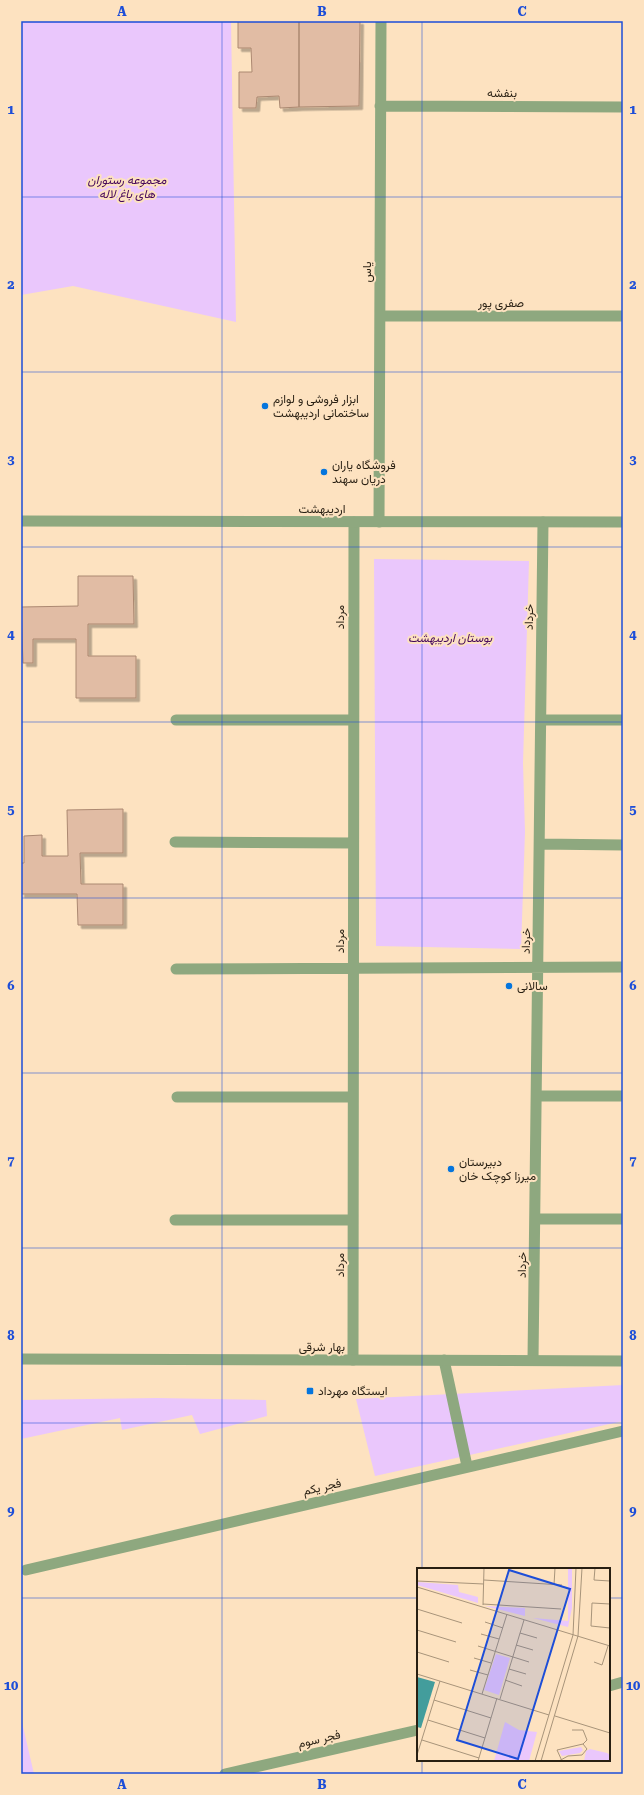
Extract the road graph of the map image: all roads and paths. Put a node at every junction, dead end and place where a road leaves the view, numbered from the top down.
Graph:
1 (381, 21) edge
2 (380, 106) junction
3 (623, 107) edge
4 (380, 316) junction
5 (623, 316) edge
6 (21, 521) edge
7 (354, 522) junction
8 (379, 522) junction
9 (543, 522) junction
10 (623, 522) edge
11 (176, 720) dead end
12 (353, 720) junction
13 (541, 720) junction
14 (623, 720) edge
15 (176, 842) dead end
16 (353, 843) junction
17 (540, 844) junction
18 (623, 845) edge
19 (538, 967) junction
20 (623, 967) edge
21 (353, 968) junction
22 (176, 969) dead end
23 (536, 1096) junction
24 (623, 1096) edge
25 (177, 1097) dead end
26 (353, 1097) junction
27 (174, 1220) dead end
28 (353, 1220) junction
29 (535, 1220) junction
30 (623, 1220) edge
31 (21, 1359) edge
32 (353, 1360) junction
33 (444, 1360) junction
34 (533, 1360) junction
35 (623, 1361) edge
36 (623, 1431) edge
37 (467, 1466) junction
38 (26, 1570) dead end
39 (623, 1682) edge
40 (610, 1686) edge
41 (417, 1730) edge
42 (225, 1774) edge

1 - 2 street, یاس
2 - 3 street, بنفشه
2 - 4 street, یاس
4 - 5 street, صفری پور
4 - 8 street, یاس
6 - 7 street, اردیبهشت
7 - 8 street, اردیبهشت
7 - 12 street, مرداد
8 - 9 street, اردیبهشت
9 - 10 street, اردیبهشت
9 - 13 street, خرداد
11 - 12 street
12 - 16 street, مرداد
13 - 14 street
13 - 17 street, خرداد
15 - 16 street
16 - 21 street, مرداد
17 - 18 street
17 - 19 street, خرداد
19 - 20 street
19 - 21 street
19 - 23 street, خرداد
21 - 22 street
21 - 26 street, مرداد
23 - 24 street
23 - 29 street, خرداد
25 - 26 street
26 - 28 street, مرداد
27 - 28 street
28 - 32 street, مرداد
29 - 30 street
29 - 34 street, خرداد
31 - 32 street, بهار شرقی
32 - 33 street, بهار شرقی
33 - 34 street, بهار شرقی
33 - 37 street
34 - 35 street, بهار شرقی
36 - 37 street, فجر یکم
37 - 38 street, فجر یکم
39 - 40 street
41 - 42 street, فجر سوم

